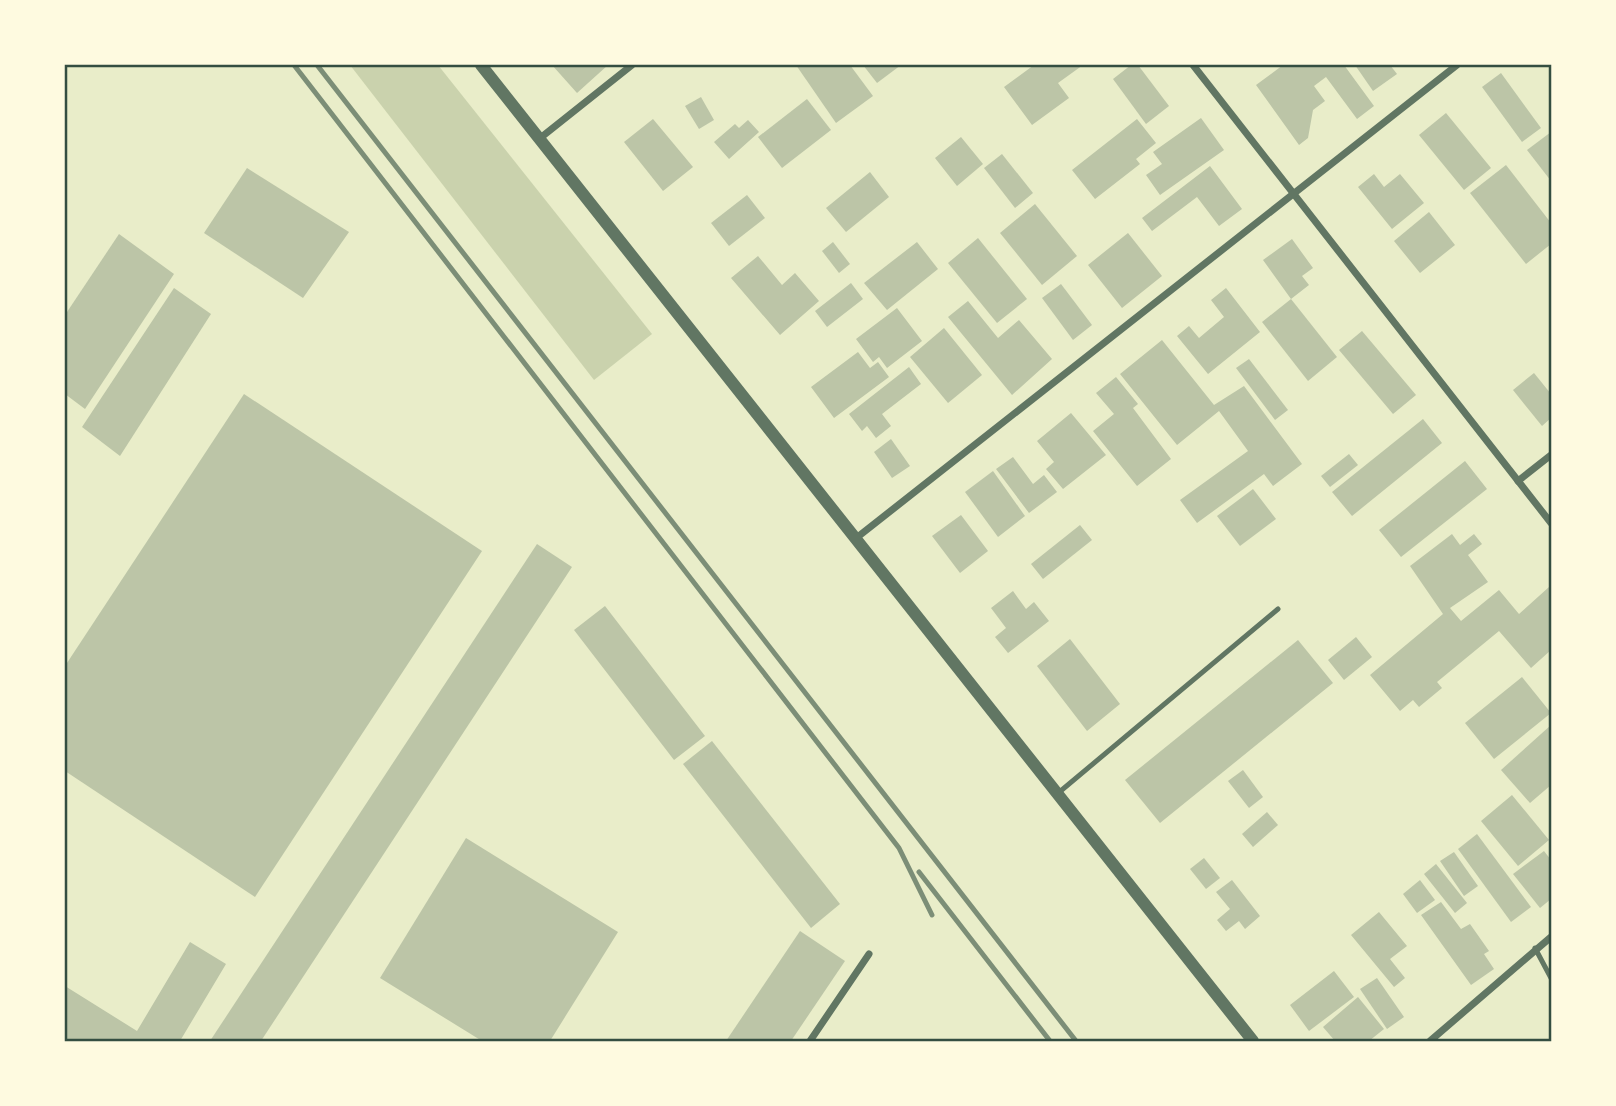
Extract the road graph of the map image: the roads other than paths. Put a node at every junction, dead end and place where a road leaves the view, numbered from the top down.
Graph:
1 (481, 65) edge
2 (632, 65) edge
3 (1193, 65) edge
4 (1457, 65) edge
5 (538, 139) junction
6 (1294, 194) junction
7 (1551, 455) edge
8 (1518, 481) junction
9 (1551, 523) edge
10 (855, 538) junction
11 (1278, 609) dead end
12 (1057, 794) junction
13 (1551, 937) edge
14 (1535, 948) junction
15 (869, 954) dead end
16 (1551, 978) edge
17 (810, 1041) edge
18 (1252, 1041) edge
19 (1430, 1041) edge

1 - 5 street
2 - 5 street
3 - 6 street
4 - 6 street
5 - 10 street
6 - 8 street
6 - 10 street
7 - 8 street
8 - 9 street
10 - 12 street
11 - 12 lane
12 - 18 street
13 - 14 street
14 - 16 lane
14 - 19 street
15 - 17 street

